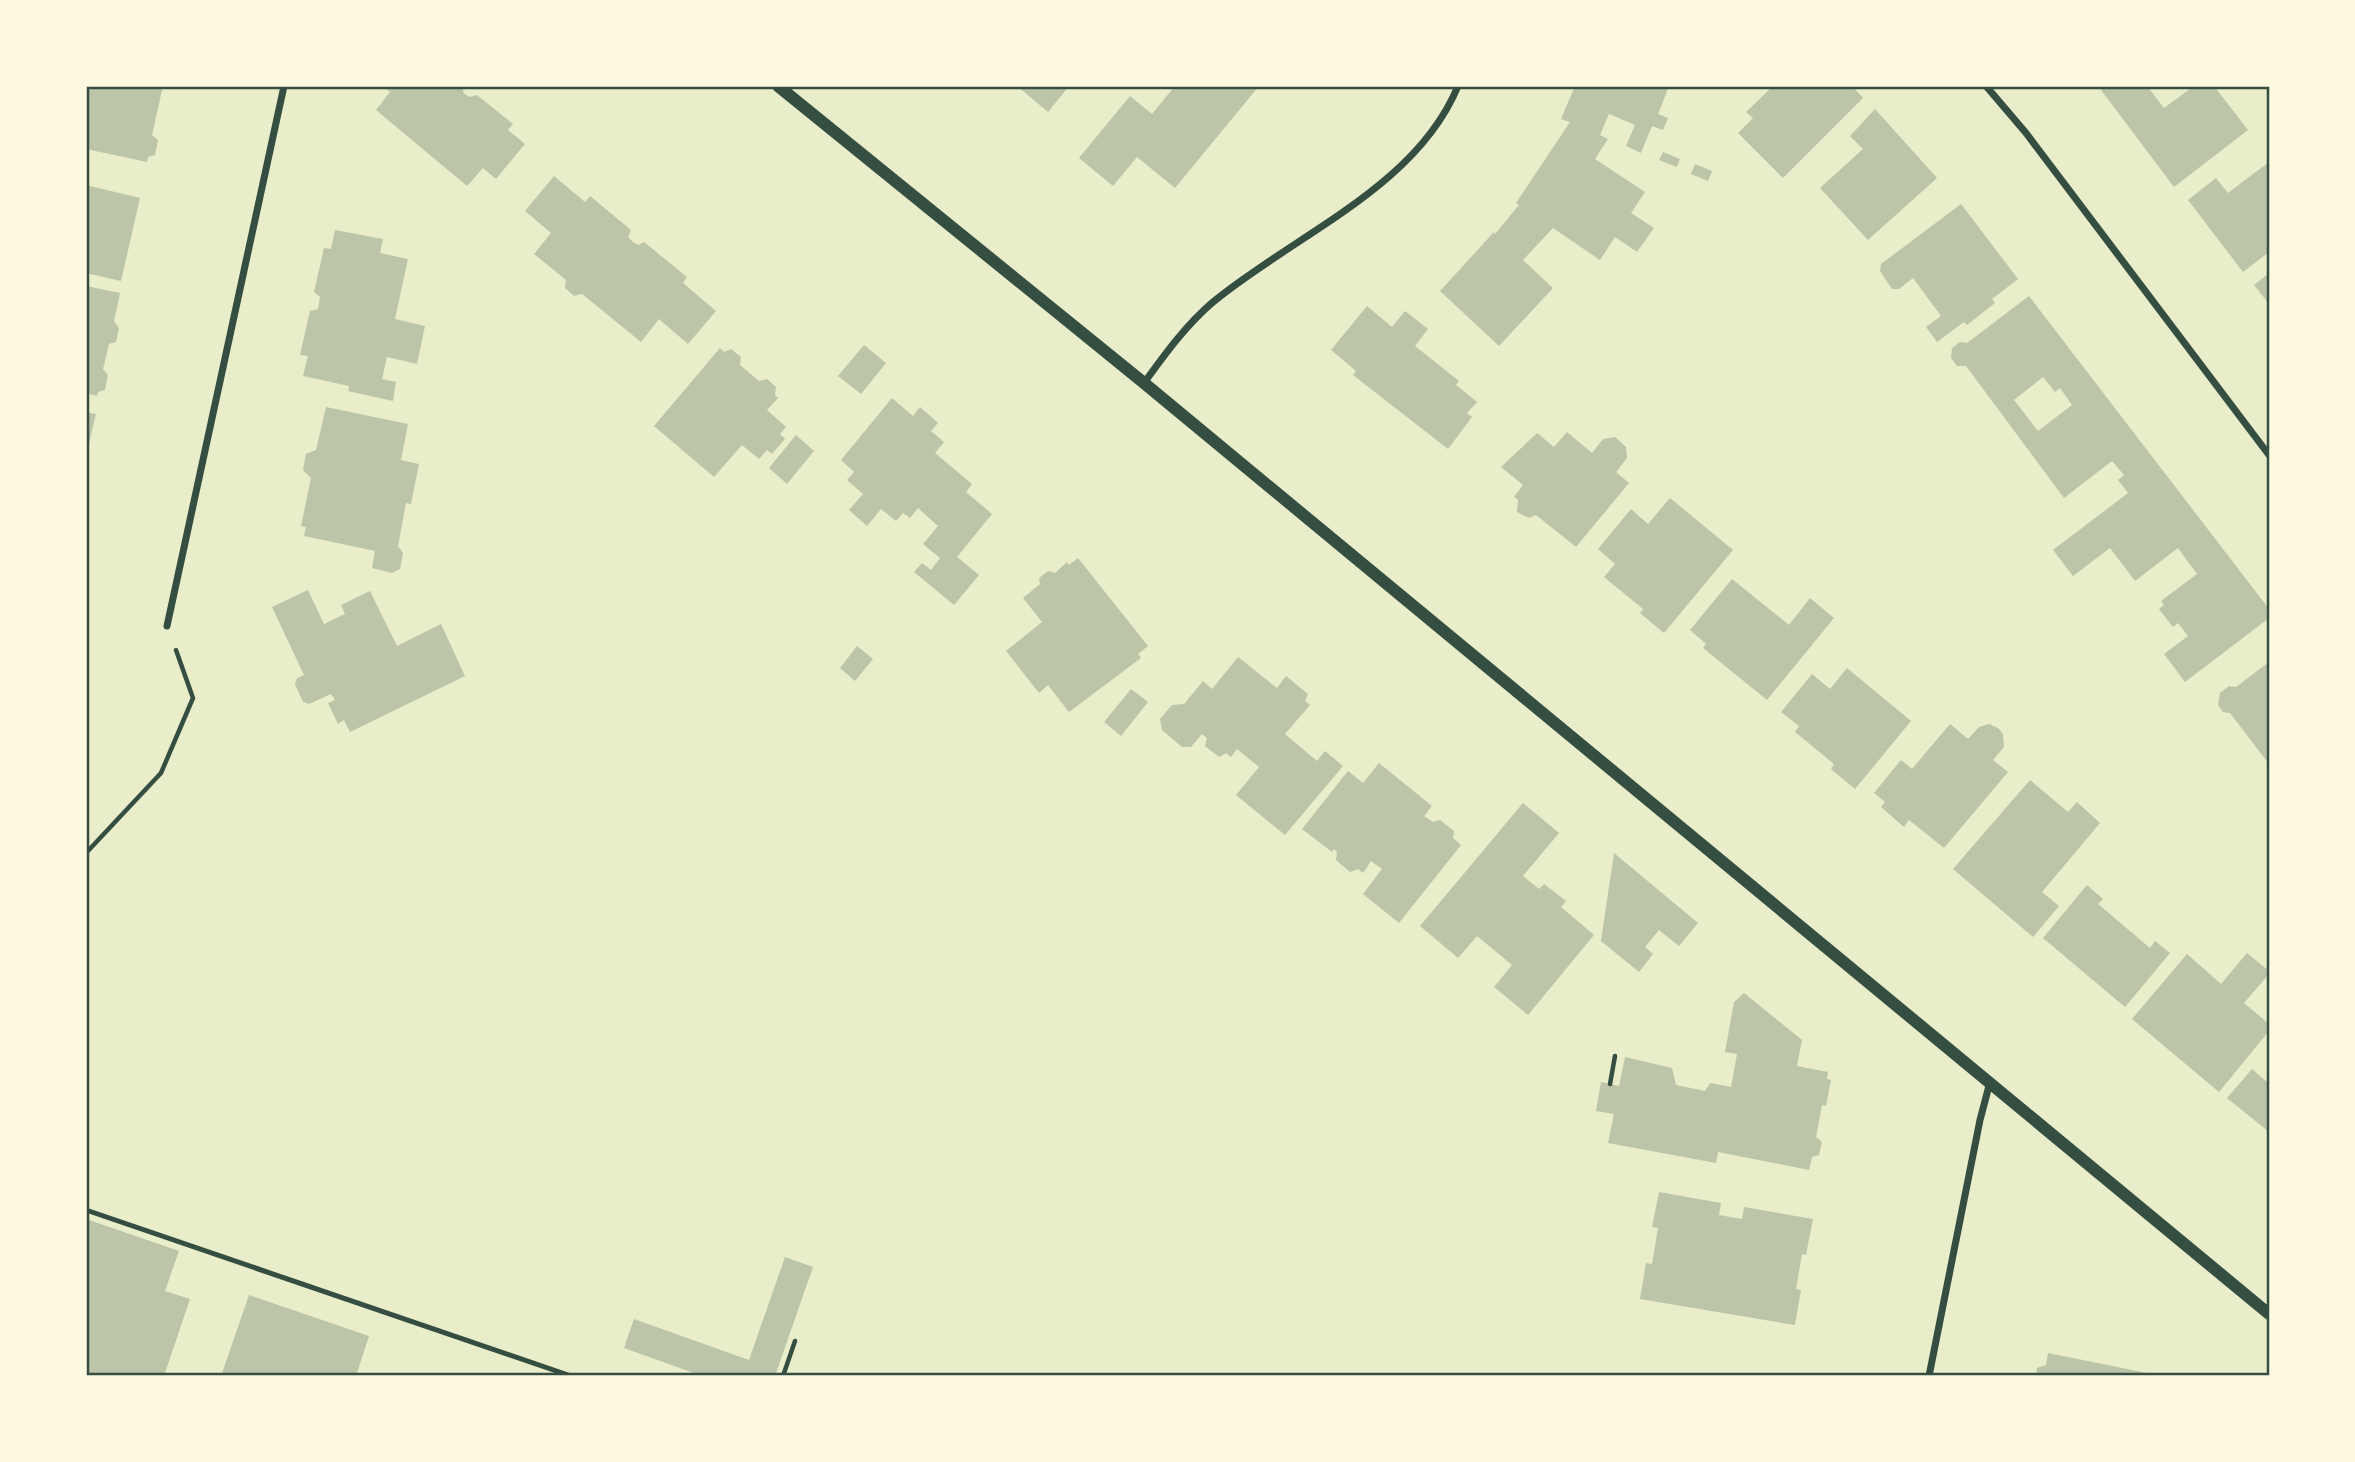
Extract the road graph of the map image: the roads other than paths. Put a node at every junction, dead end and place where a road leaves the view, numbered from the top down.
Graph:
1 (284, 86) edge
2 (778, 86) edge
3 (1458, 86) edge
4 (1986, 86) edge
5 (1144, 383) junction
6 (2269, 455) edge
7 (167, 626) road end
8 (1990, 1082) junction
9 (86, 1210) edge
10 (2269, 1314) edge
11 (571, 1376) edge
12 (1928, 1376) edge

1 - 7 street
2 - 5 street
3 - 5 street
4 - 6 street
5 - 8 street
8 - 10 street
8 - 12 street
9 - 11 lane

